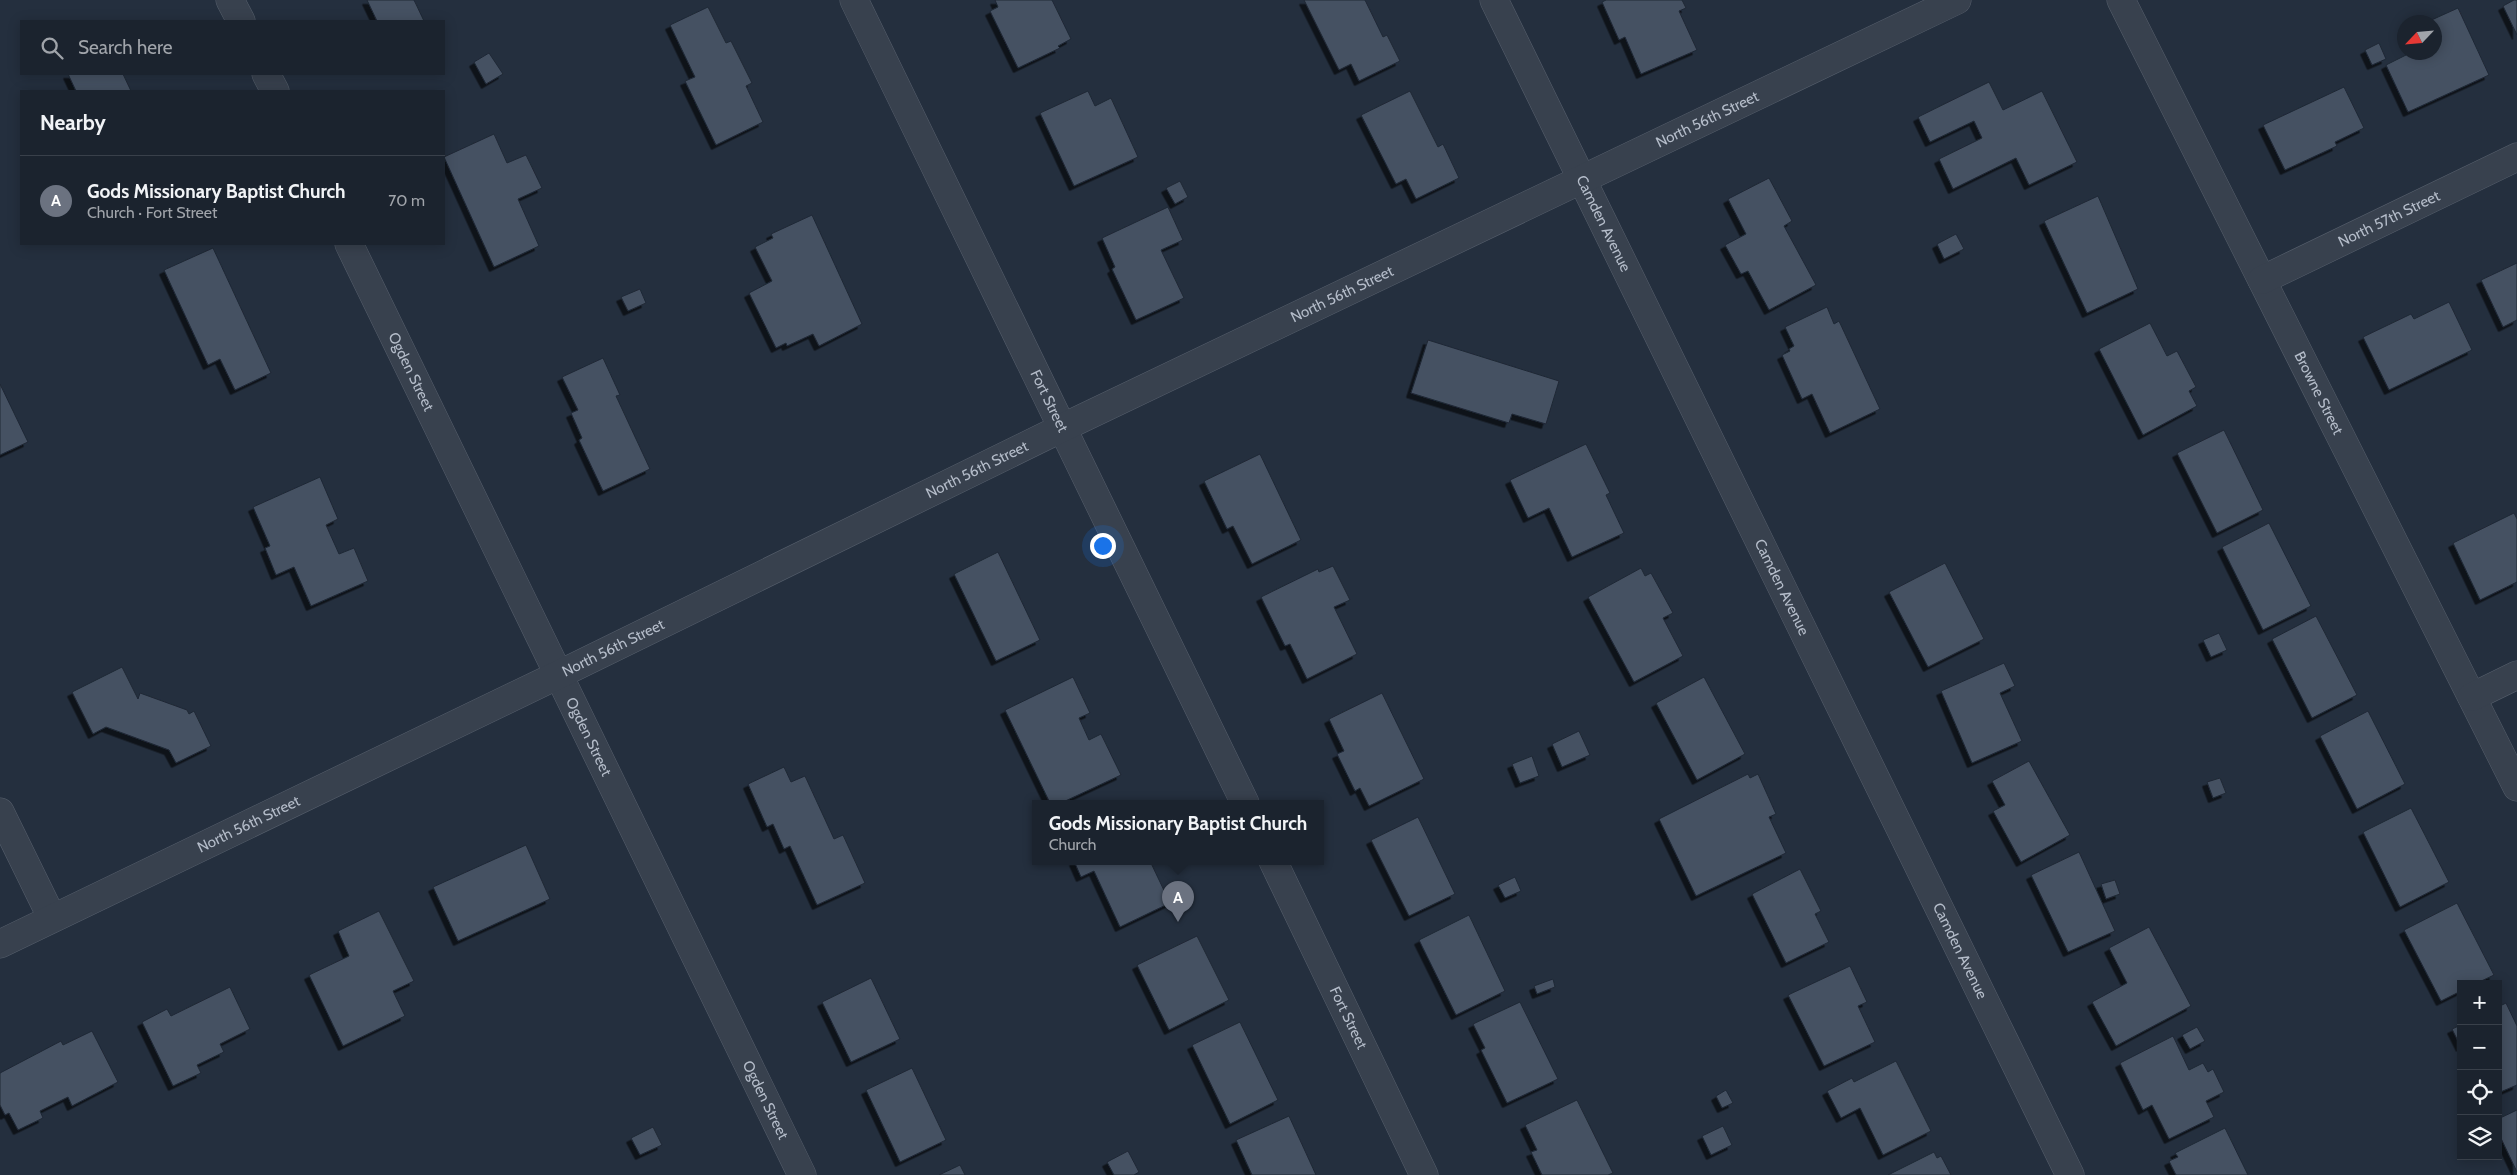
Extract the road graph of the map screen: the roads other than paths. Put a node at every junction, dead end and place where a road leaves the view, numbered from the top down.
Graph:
1 (230, 0) edge
2 (854, 0) edge
3 (1494, 0) edge
4 (1957, 0) edge
5 (2121, 0) edge
6 (240, 20) edge
7 (267, 75) edge
8 (274, 90) edge
9 (2517, 157) edge
10 (1581, 180) junction
11 (348, 245) edge
12 (2262, 280) junction
13 (1064, 427) junction
14 (558, 675) junction
15 (2517, 676) edge
16 (2472, 697) junction
17 (2517, 787) edge
18 (1244, 800) edge
19 (0, 812) edge
20 (1275, 865) edge
21 (52, 918) junction
22 (0, 944) edge
23 (802, 1175) edge
24 (1424, 1175) edge
25 (2070, 1175) edge

1 - 6 street
2 - 13 street, Fort Street
3 - 10 street, Camden Avenue
4 - 10 street, North 56th Street
5 - 12 street, Browne Street
7 - 8 street
9 - 12 street, North 57th Street
10 - 13 street, North 56th Street
10 - 25 street, Camden Avenue
11 - 14 street, Ogden Street
12 - 16 street, Browne Street
13 - 14 street, North 56th Street
13 - 18 street, Fort Street
14 - 21 street, North 56th Street
14 - 23 street, Ogden Street
15 - 16 street
16 - 17 street, Browne Street
19 - 21 street
20 - 24 street, Fort Street
21 - 22 street, North 56th Street

